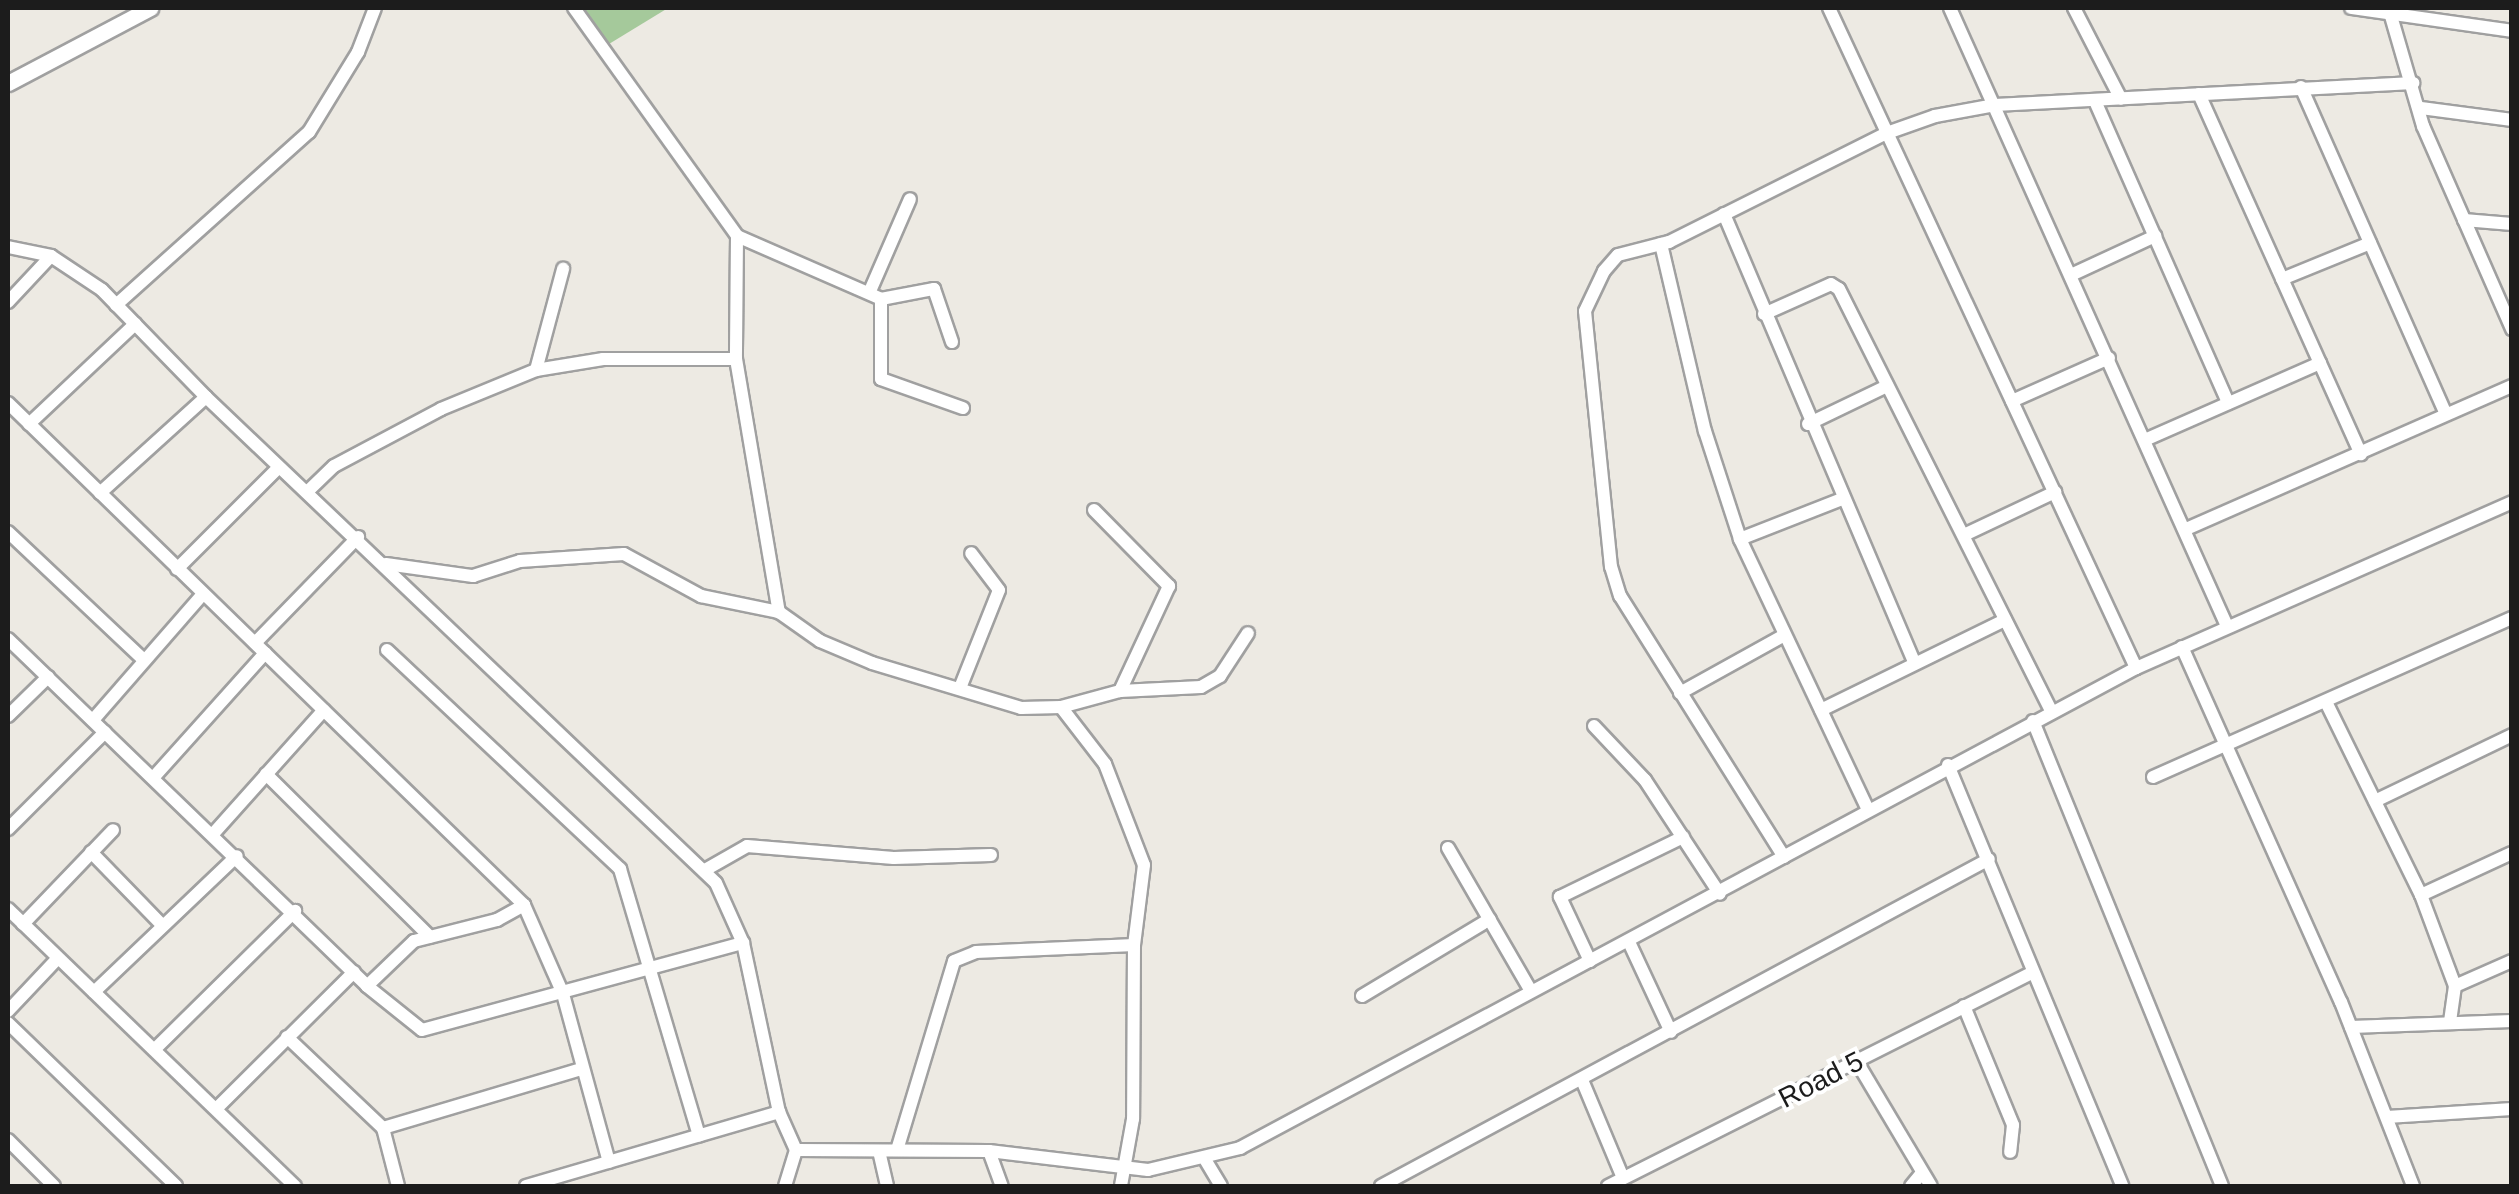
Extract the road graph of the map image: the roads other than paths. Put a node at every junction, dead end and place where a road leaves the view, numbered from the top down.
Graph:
1 (150, 8) edge
2 (375, 8) edge
3 (574, 8) edge
4 (1829, 8) edge
5 (1950, 8) edge
6 (2074, 8) edge
7 (2351, 8) edge
8 (2382, 12) edge
9 (2512, 31) edge
10 (2413, 83) junction
11 (8, 84) edge
12 (2301, 87) junction
13 (2198, 94) junction
14 (2121, 99) junction
15 (2095, 101) junction
16 (1996, 105) junction
17 (2421, 108) junction
18 (2512, 120) edge
19 (1887, 132) junction
20 (910, 199) dead end
21 (1724, 214) junction
22 (2464, 220) junction
23 (2512, 224) edge
24 (738, 236) junction
25 (2154, 236) junction
26 (2370, 243) junction
27 (1661, 244) junction
28 (8, 247) edge
29 (51, 256) junction
30 (563, 269) dead end
31 (2070, 275) junction
32 (2282, 279) junction
33 (876, 295) junction
34 (8, 302) edge
35 (116, 305) junction
36 (1764, 314) junction
37 (135, 324) junction
38 (2512, 328) edge
39 (952, 342) dead end
40 (2109, 358) junction
41 (736, 359) junction
42 (2320, 363) junction
43 (536, 370) junction
44 (1887, 386) junction
45 (2512, 386) edge
46 (206, 397) junction
47 (2012, 402) junction
48 (8, 403) edge
49 (2228, 403) junction
50 (963, 408) dead end
51 (2445, 412) junction
52 (29, 424) junction
53 (1808, 424) junction
54 (2147, 439) junction
55 (2361, 454) junction
56 (279, 467) junction
57 (307, 492) junction
58 (2055, 492) junction
59 (100, 493) junction
60 (1842, 498) junction
61 (2512, 502) edge
62 (1094, 510) dead end
63 (2186, 529) junction
64 (8, 532) edge
65 (1964, 535) junction
66 (358, 538) junction
67 (1740, 539) junction
68 (971, 553) dead end
69 (384, 564) junction
70 (178, 569) junction
71 (203, 594) junction
72 (779, 612) junction
73 (2512, 618) edge
74 (2005, 620) junction
75 (2228, 626) junction
76 (1248, 632) dead end
77 (1782, 636) junction
78 (8, 639) edge
79 (2182, 647) junction
80 (260, 648) junction
81 (387, 650) dead end
82 (143, 659) junction
83 (1914, 662) junction
84 (2136, 668) junction
85 (48, 677) junction
86 (960, 688) junction
87 (1120, 691) junction
88 (1680, 693) junction
89 (2326, 702) junction
90 (1061, 708) junction
91 (324, 710) junction
92 (1821, 710) junction
93 (2052, 712) junction
94 (8, 716) edge
95 (93, 720) junction
96 (2034, 721) junction
97 (1594, 726) dead end
98 (106, 732) junction
99 (2512, 735) edge
100 (2226, 745) junction
101 (1948, 765) junction
102 (266, 774) junction
103 (2153, 777) dead end
104 (153, 778) junction
105 (2375, 802) junction
106 (1868, 810) junction
107 (8, 829) edge
108 (112, 830) dead end
109 (213, 834) junction
110 (1682, 838) junction
111 (1448, 848) dead end
112 (92, 852) junction
113 (2512, 853) edge
114 (990, 855) dead end
115 (237, 856) junction
116 (1784, 858) junction
117 (1988, 858) junction
118 (705, 870) junction
119 (1720, 894) junction
120 (2421, 895) junction
121 (524, 904) junction
122 (8, 908) edge
123 (295, 911) junction
124 (1490, 919) junction
125 (23, 924) junction
126 (162, 925) junction
127 (430, 937) junction
128 (1628, 942) junction
129 (743, 943) junction
130 (1134, 944) junction
131 (57, 959) junction
132 (1590, 961) junction
133 (2512, 961) edge
134 (653, 968) junction
135 (354, 972) junction
136 (2033, 972) junction
137 (368, 986) junction
138 (2455, 986) junction
139 (94, 992) junction
140 (1531, 992) junction
141 (564, 994) junction
142 (1362, 996) dead end
143 (1964, 1006) junction
144 (8, 1011) edge
145 (2512, 1021) edge
146 (2450, 1022) junction
147 (8, 1023) edge
148 (2351, 1027) junction
149 (1671, 1032) junction
150 (287, 1038) junction
151 (156, 1048) junction
152 (1857, 1062) junction
153 (582, 1069) junction
154 (1582, 1080) junction
155 (217, 1108) junction
156 (2512, 1109) edge
157 (779, 1112) junction
158 (2387, 1118) junction
159 (382, 1128) junction
160 (699, 1136) junction
161 (8, 1140) edge
162 (796, 1150) junction
163 (897, 1150) junction
164 (879, 1151) junction
165 (989, 1151) junction
166 (2010, 1152) dead end
167 (1206, 1161) junction
168 (609, 1162) junction
169 (1125, 1166) junction
170 (1922, 1173) junction
171 (1623, 1178) junction
172 (54, 1186) edge
173 (176, 1186) edge
174 (294, 1186) edge
175 (398, 1186) edge
176 (526, 1186) edge
177 (784, 1186) edge
178 (887, 1186) edge
179 (1002, 1186) edge
180 (1121, 1186) edge
181 (1221, 1186) edge
182 (1382, 1186) edge
183 (1608, 1186) edge
184 (1911, 1186) edge
185 (1931, 1186) edge
186 (2122, 1186) edge
187 (2222, 1186) edge
188 (2413, 1186) edge

1 - 11 street
2 - 35 street
3 - 24 street
4 - 19 street
5 - 16 street
6 - 14 street
7 - 8 street
8 - 9 street
8 - 10 street
10 - 12 street
10 - 17 street
12 - 13 street
12 - 26 street
13 - 14 street
13 - 32 street
14 - 15 street
15 - 16 street
15 - 25 street
16 - 19 street
16 - 31 street
17 - 18 street
17 - 22 street
19 - 21 street
19 - 47 street
20 - 33 street
21 - 27 street
21 - 36 street
22 - 23 street
22 - 38 street
24 - 33 street
24 - 41 street
25 - 31 street
25 - 49 street
26 - 32 street
26 - 51 street
27 - 67 street
27 - 88 street
28 - 29 street
29 - 34 street
29 - 35 street
30 - 43 street
31 - 40 street
32 - 42 street
33 - 39 street
33 - 50 street
35 - 37 street
36 - 44 street
36 - 53 street
37 - 46 street
37 - 52 street
40 - 47 street
40 - 54 street
41 - 43 street
41 - 72 street
42 - 49 street
42 - 55 street
43 - 57 street
44 - 53 street
44 - 65 street
45 - 51 street
46 - 56 street
46 - 59 street
47 - 58 street
48 - 52 street
49 - 54 street
51 - 55 street
52 - 59 street
53 - 60 street
54 - 63 street
55 - 63 street
56 - 57 street
56 - 70 street
57 - 66 street
58 - 65 street
58 - 84 street
59 - 70 street
60 - 67 street
60 - 83 street
61 - 75 street
62 - 87 street
63 - 75 street
64 - 82 street
65 - 74 street
66 - 69 street
66 - 80 street
67 - 77 street
68 - 86 street
69 - 72 street
69 - 118 street
70 - 71 street
71 - 80 street
71 - 82 street
72 - 86 street
73 - 89 street
74 - 83 street
74 - 93 street
75 - 79 street
76 - 87 street
77 - 88 street
77 - 92 street
78 - 85 street
79 - 84 street
79 - 100 street
80 - 91 street
80 - 104 street
81 - 134 street
82 - 95 street
83 - 92 street
84 - 93 street
85 - 94 street
85 - 95 street
86 - 90 street
87 - 90 street
88 - 116 street
89 - 100 street
89 - 105 street
90 - 130 street
91 - 102 street
91 - 121 street
92 - 106 street
93 - 96 street
95 - 98 street
96 - 101 street
96 - 187 street
97 - 110 street
98 - 104 street
98 - 107 street
99 - 105 street
100 - 103 street
100 - 148 street
101 - 106 street
101 - 117 street
102 - 109 street
102 - 127 street
104 - 109 street
105 - 120 street
106 - 116 street
108 - 112 street
109 - 115 street
110 - 119 street
110 - 132 street
111 - 124 street
112 - 125 street
112 - 126 street
113 - 120 street
114 - 118 street
115 - 123 street
115 - 126 street
116 - 119 street
117 - 136 street
117 - 149 street
118 - 129 street
119 - 128 street
120 - 138 street
121 - 127 street
121 - 141 street
122 - 125 street
123 - 135 street
123 - 151 street
124 - 140 street
124 - 142 street
125 - 131 street
126 - 139 street
127 - 137 street
128 - 132 street
128 - 149 street
129 - 134 street
129 - 157 street
130 - 163 street
130 - 169 street
131 - 139 street
131 - 144 street
132 - 140 street
133 - 138 street
134 - 141 street
134 - 160 street
135 - 137 street
135 - 150 street
136 - 143 street, Road 5
136 - 186 street
137 - 141 street
138 - 146 street
139 - 151 street
140 - 167 street
141 - 153 street
143 - 152 street, Road 5
143 - 166 street
145 - 146 street
146 - 148 street
147 - 173 street
148 - 158 street
149 - 154 street
150 - 155 street
150 - 159 street
151 - 155 street
152 - 170 street
152 - 171 street, Road 5
153 - 159 street
153 - 168 street
154 - 171 street
154 - 182 street
155 - 174 street
156 - 158 street
157 - 160 street
157 - 162 street
158 - 188 street
159 - 175 street
160 - 168 street
161 - 172 street
162 - 164 street
162 - 177 street
163 - 164 street
163 - 165 street
164 - 178 street
165 - 169 street
165 - 179 street
167 - 169 street
167 - 181 street
168 - 176 street
169 - 180 street
170 - 184 street
170 - 185 street
171 - 183 street, Road 5

